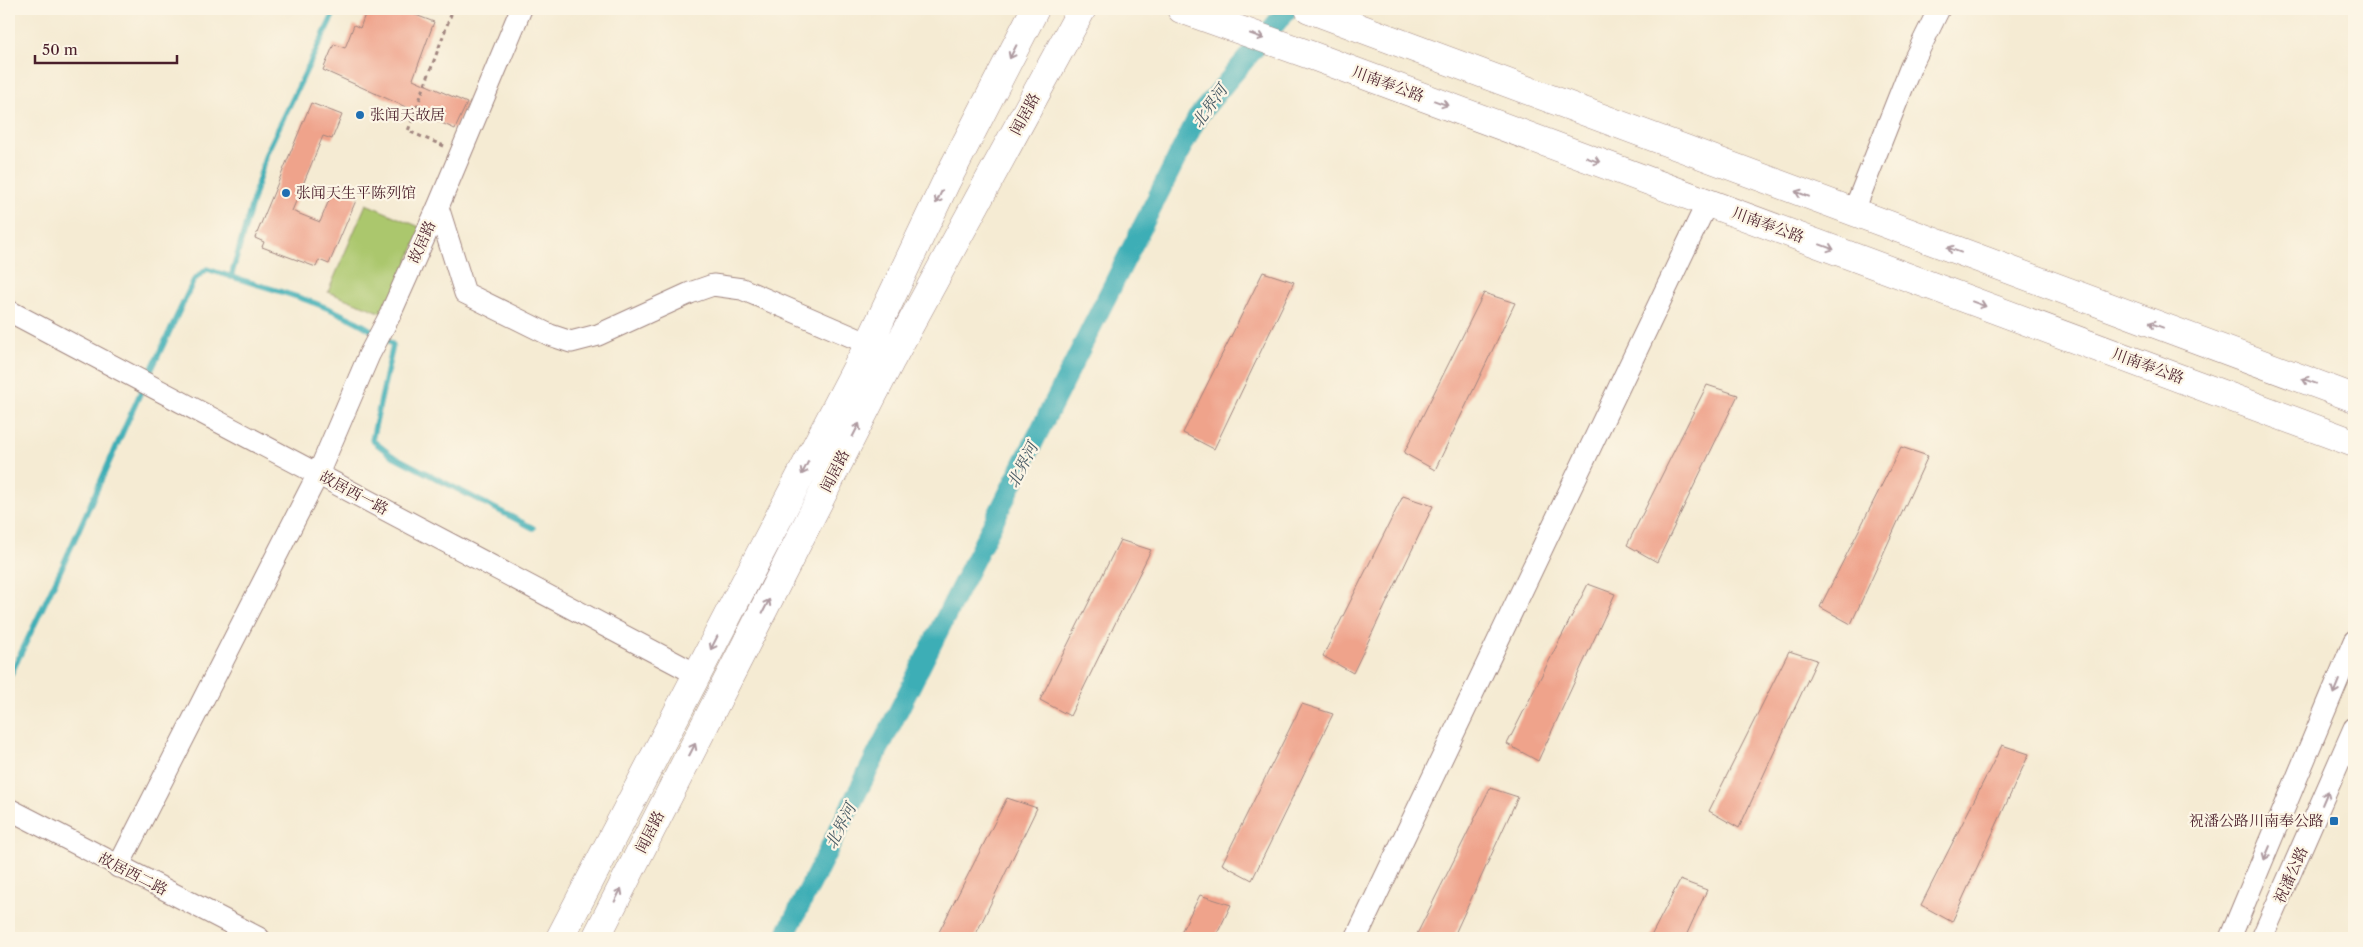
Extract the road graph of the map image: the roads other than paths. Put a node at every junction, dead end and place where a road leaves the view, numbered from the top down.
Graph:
1 (521, 9) edge
2 (1035, 9) edge
3 (1082, 9) edge
4 (1181, 9) edge
5 (1309, 9) edge
6 (1939, 9) edge
7 (1707, 202) junction
8 (438, 208) junction
9 (1853, 213) junction
10 (9, 311) edge
11 (869, 344) junction
12 (891, 360) junction
13 (2354, 398) edge
14 (2354, 443) edge
15 (318, 474) junction
16 (2354, 642) edge
17 (698, 675) junction
18 (2354, 728) edge
19 (9, 809) edge
20 (118, 866) junction
21 (259, 938) edge
22 (560, 938) edge
23 (596, 938) edge
24 (1356, 938) edge
25 (2230, 938) edge
26 (2262, 938) edge

1 - 8 street, 故居路
2 -> 11 main road
3 - 12 main road, 闻居路
4 -> 7 main road, 川南奉公路
9 -> 5 main road
6 - 9 street
7 -> 14 main road, 川南奉公路
7 - 24 street
8 - 11 street
8 - 15 street, 故居路
13 -> 9 main road
10 - 15 street, 故居西一路
11 - 12 street
11 -> 17 main road
23 -> 12 main road, 闻居路
15 - 17 street, 故居西一路
15 - 20 street, 故居路
16 -> 25 street
17 - 22 main road
26 -> 18 street, 祝潘公路
19 - 20 street, 故居西二路
20 - 21 street, 故居西二路

